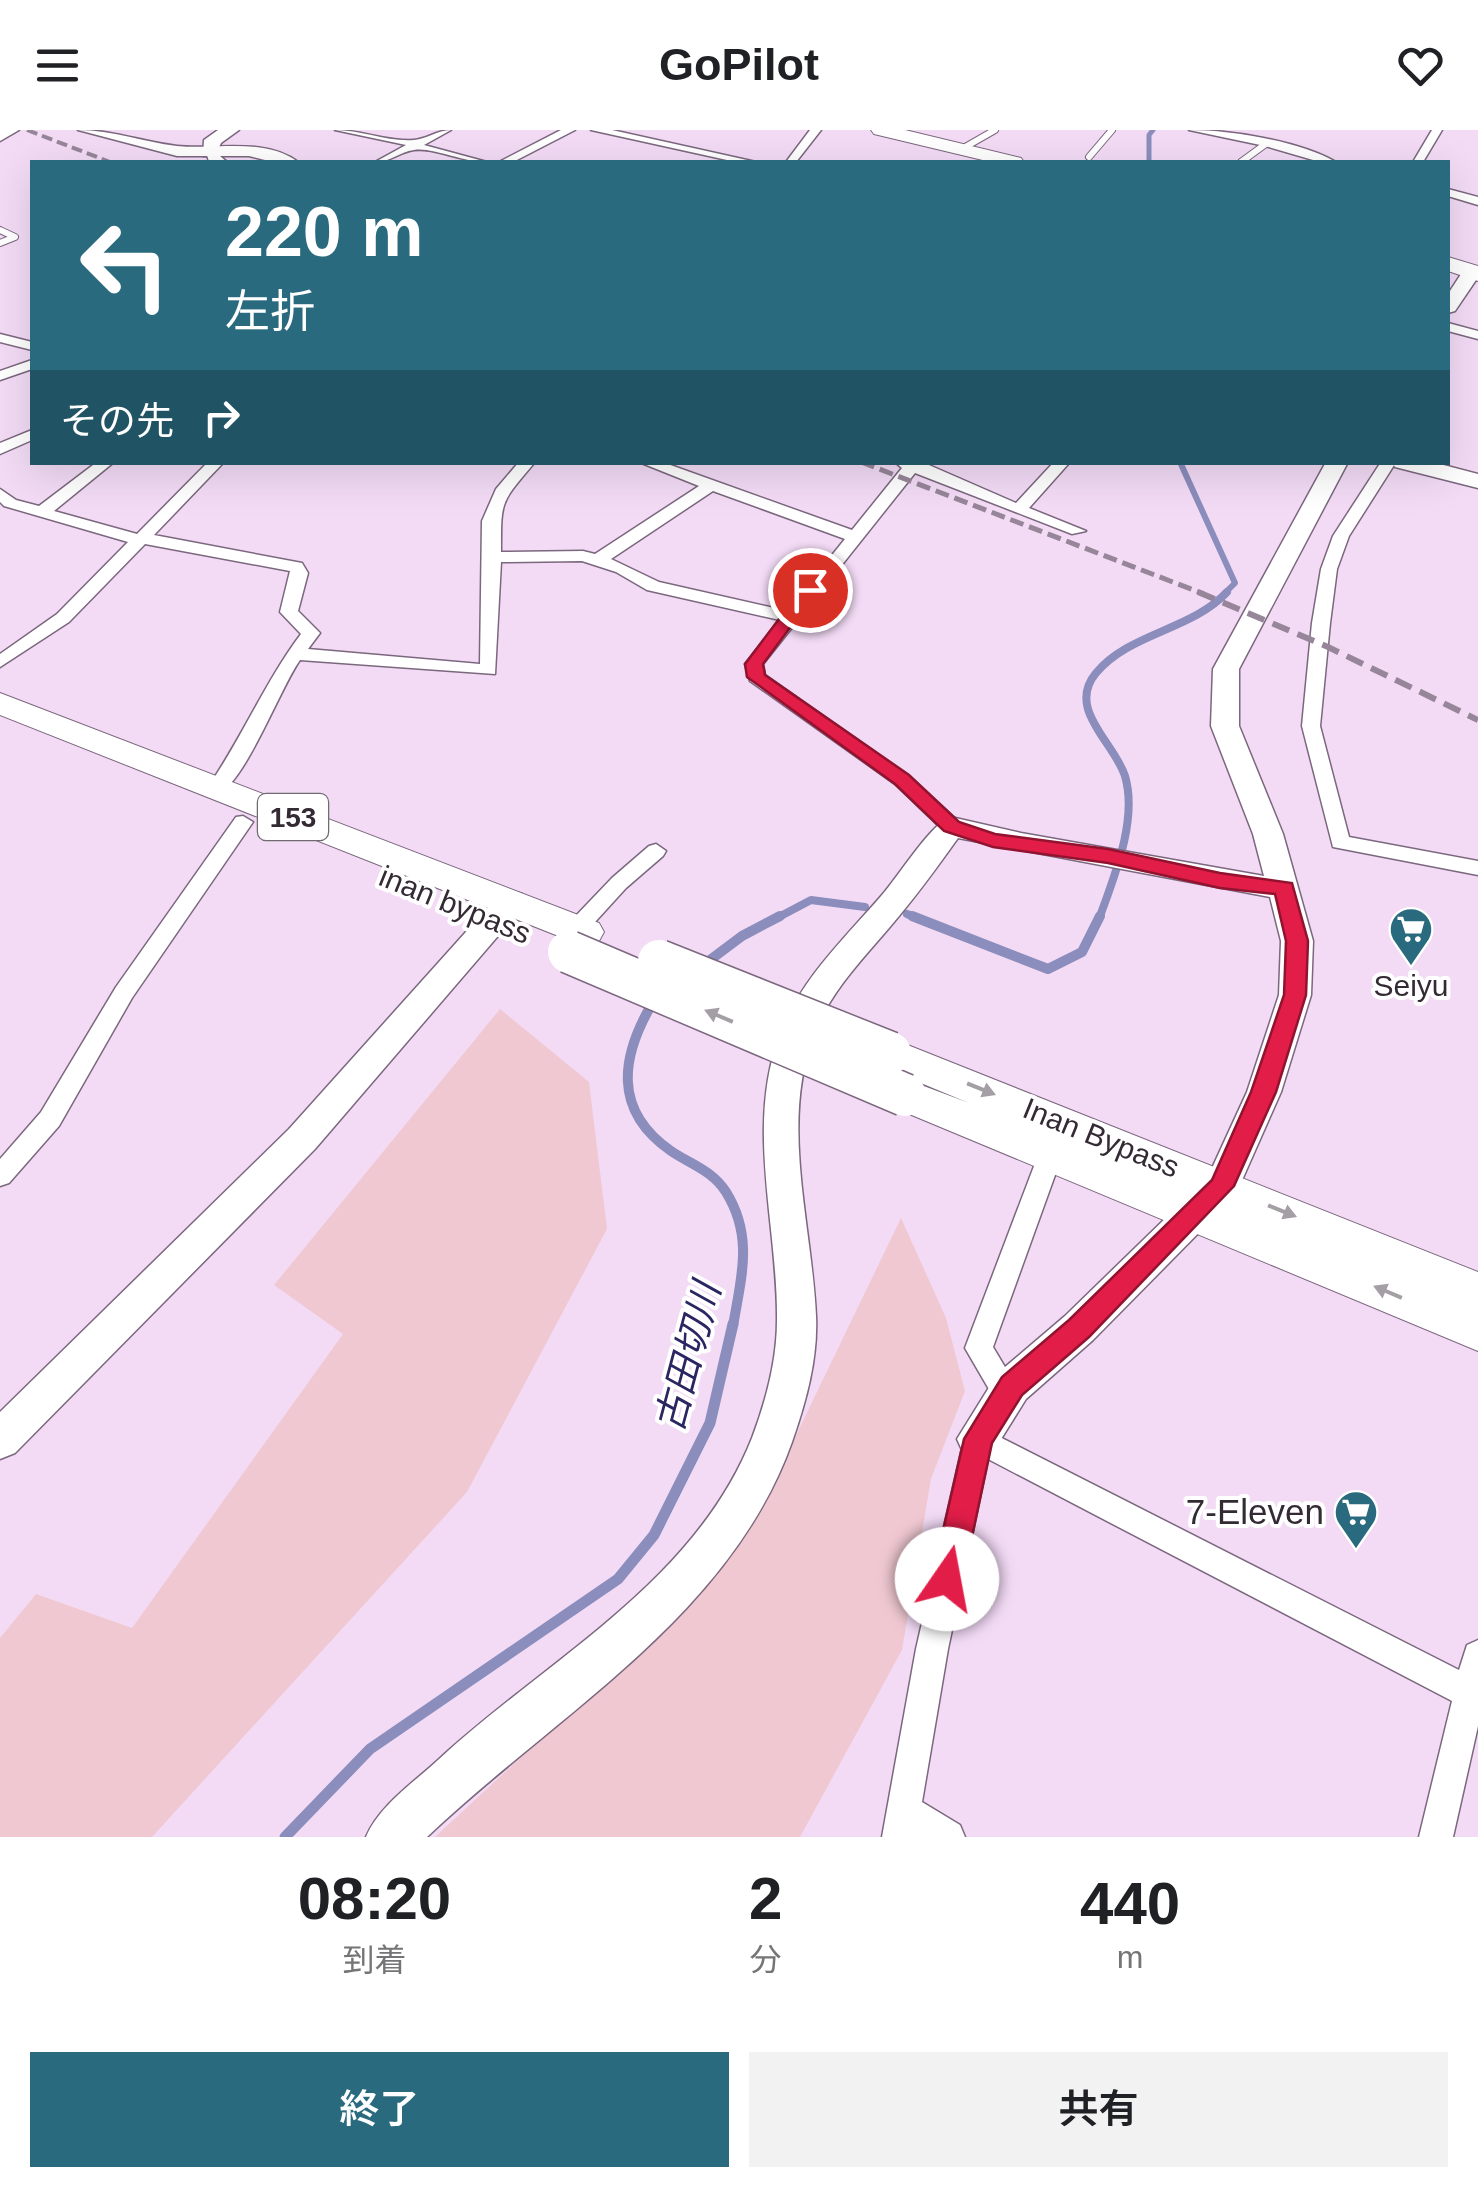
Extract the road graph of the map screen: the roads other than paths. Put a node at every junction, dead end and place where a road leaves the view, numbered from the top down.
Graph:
1 (11, 130) edge
2 (86, 130) edge
3 (231, 130) edge
4 (340, 130) edge
5 (446, 130) edge
6 (570, 130) edge
7 (596, 130) edge
8 (816, 130) edge
9 (881, 130) edge
10 (996, 130) edge
11 (1112, 130) edge
12 (1194, 130) edge
13 (1276, 130) edge
14 (1436, 130) edge
15 (0, 136) edge
16 (1267, 144) junction
17 (416, 145) junction
18 (677, 147) junction
19 (960, 150) junction
20 (664, 155) dead end
21 (215, 157) edge
22 (1089, 158) dead end
23 (282, 160) edge
24 (384, 160) edge
25 (473, 160) edge
26 (509, 160) edge
27 (740, 160) edge
28 (793, 160) edge
29 (1005, 160) edge
30 (1244, 160) edge
31 (1323, 160) edge
32 (1419, 160) edge
33 (1450, 193) edge
34 (1478, 200) edge
35 (0, 230) edge
36 (0, 243) edge
37 (1450, 264) edge
38 (1476, 270) edge
39 (1450, 303) edge
40 (1450, 328) edge
41 (1478, 335) edge
42 (0, 338) edge
43 (30, 346) edge
44 (30, 365) edge
45 (0, 376) edge
46 (30, 436) edge
47 (0, 449) edge
48 (103, 465) edge
49 (214, 465) edge
50 (526, 465) edge
51 (654, 465) edge
52 (908, 465) edge
53 (911, 465) edge
54 (1060, 465) edge
55 (1336, 465) edge
56 (1387, 465) edge
57 (1415, 465) edge
58 (1478, 481) edge
59 (710, 486) junction
60 (0, 494) edge
61 (1019, 510) junction
62 (42, 512) junction
63 (1078, 531) dead end
64 (852, 536) junction
65 (145, 538) junction
66 (491, 557) junction
67 (598, 560) junction
68 (788, 617) junction
69 (297, 654) junction
70 (0, 662) edge
71 (0, 703) edge
72 (0, 729) edge
73 (218, 787) junction
74 (243, 822) junction
75 (951, 826) junction
76 (656, 851) dead end
77 (1478, 868) edge
78 (1285, 888) junction
79 (503, 911) junction
80 (577, 937) junction
81 (890, 1053) joint
82 (905, 1096) joint
83 (1051, 1153) junction
84 (0, 1176) edge
85 (1209, 1199) junction
86 (1478, 1292) edge
87 (1478, 1330) edge
88 (1006, 1394) junction
89 (978, 1439) junction
90 (0, 1440) edge
91 (1478, 1656) edge
92 (1474, 1695) edge
93 (902, 1824) edge
94 (391, 1837) edge
95 (948, 1837) edge
96 (1436, 1837) edge

1 - 15 main road
2 - 21 street
3 - 21 main road
4 - 17 street
5 - 17 street
6 - 26 street
7 - 18 street
8 - 28 street
9 - 19 highway
10 - 19 lane
11 - 22 lane
12 - 16 street
13 - 16 street
14 - 32 street
16 - 30 lane
16 - 31 street
17 - 24 street
17 - 25 street
18 - 20 street
18 - 27 street
19 - 29 highway
21 - 23 street
33 - 34 street
35 - 36 lane
37 - 38 highway
38 - 39 street
40 - 41 street
42 - 43 street
44 - 45 street
46 - 47 street
48 - 62 street
49 - 65 street
50 - 66 street
51 - 59 street
52 - 64 street
53 - 61 street
54 - 61 street
55 - 78 street
56 - 77 street
57 - 58 street
59 - 64 street
59 - 67 street
60 - 62 street
61 - 63 street
62 - 65 street
64 - 68 street
65 - 69 street
65 - 70 street
66 - 67 street
66 - 69 street
67 - 68 street
68 - 75 street
69 - 73 street
71 - 73 highway, inan bypass / 153
72 - 74 highway, inan bypass / 153
73 - 79 highway, inan bypass / 153
74 - 79 highway, inan bypass / 153
74 - 84 street
75 - 78 street
75 - 94 street
76 - 80 street
78 - 85 street
79 - 80 highway, inan bypass / 153
79 - 90 street
80 - 81 highway, inan bypass / 153, bridge
82 -> 80 highway, inan bypass / 153, bridge
81 -> 85 highway, Inan Bypass / 153
82 - 83 highway, Inan Bypass / 153
83 - 85 highway, Inan Bypass / 153
83 - 88 street
85 -> 86 highway, Inan Bypass / 153
87 -> 85 highway, Inan Bypass / 153
85 - 88 street
88 - 89 street
89 - 92 street
89 - 93 street
91 - 92 street
92 - 96 street
93 - 95 street

